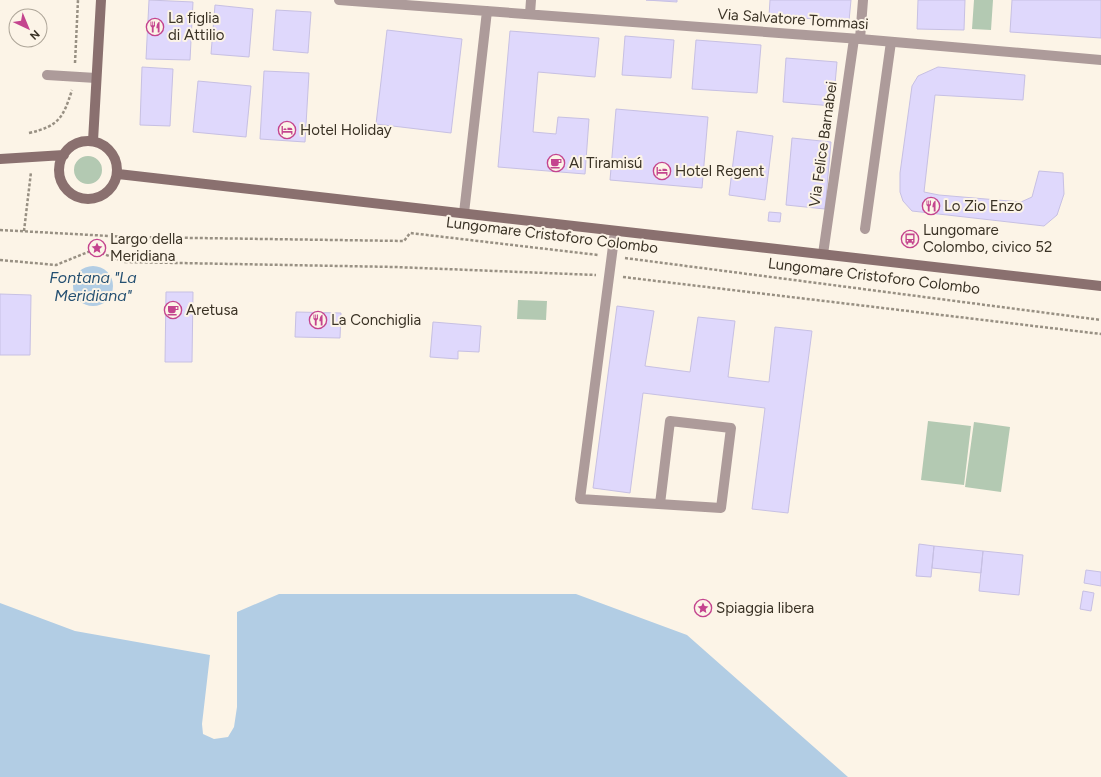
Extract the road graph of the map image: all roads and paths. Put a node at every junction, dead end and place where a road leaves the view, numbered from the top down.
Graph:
1 (78, 0) edge
2 (101, 0) edge
3 (338, 0) edge
4 (531, 0) edge
5 (863, 0) edge
6 (487, 11) junction
7 (530, 14) junction
8 (857, 39) junction
9 (891, 42) junction
10 (1101, 60) edge
11 (47, 74) dead end
12 (74, 76) junction
13 (96, 78) junction
14 (29, 133) dead end
15 (93, 141) junction
16 (64, 155) junction
17 (0, 159) edge
18 (31, 172) dead end
19 (118, 174) junction
20 (464, 213) junction
21 (865, 228) dead end
22 (0, 230) edge
23 (24, 231) junction
24 (615, 231) junction
25 (823, 254) junction
26 (612, 256) junction
27 (0, 260) edge
28 (609, 275) junction
29 (1101, 286) edge
30 (1101, 320) edge
31 (1101, 334) edge
32 (660, 504) junction

1 - 12 path
2 - 13 street
3 - 6 street, Via Salvatore Tommasi
4 - 7 street
5 - 8 street, Via Felice Barnabei
6 - 7 street, Via Salvatore Tommasi
6 - 20 street
7 - 8 street, Via Salvatore Tommasi
8 - 9 street, Via Salvatore Tommasi
8 - 25 street, Via Felice Barnabei
9 - 10 street, Via Salvatore Tommasi
9 - 21 street
11 - 12 street
12 - 13 street
12 - 14 path
13 - 15 street
15 - 16 street
15 - 19 street
16 - 17 street
16 - 19 street
18 - 23 path
19 - 20 street, Lungomare Cristoforo Colombo
20 - 24 street, Lungomare Cristoforo Colombo
22 - 23 path, Lungomare Cristoforo Colombo
23 - 26 path, Lungomare Cristoforo Colombo
24 - 25 street, Lungomare Cristoforo Colombo
24 - 26 street
25 - 29 street, Lungomare Cristoforo Colombo
26 - 28 street
26 - 30 path, Lungomare Cristoforo Colombo
27 - 28 path
28 - 31 path
28 - 32 street
32 - 32 street

